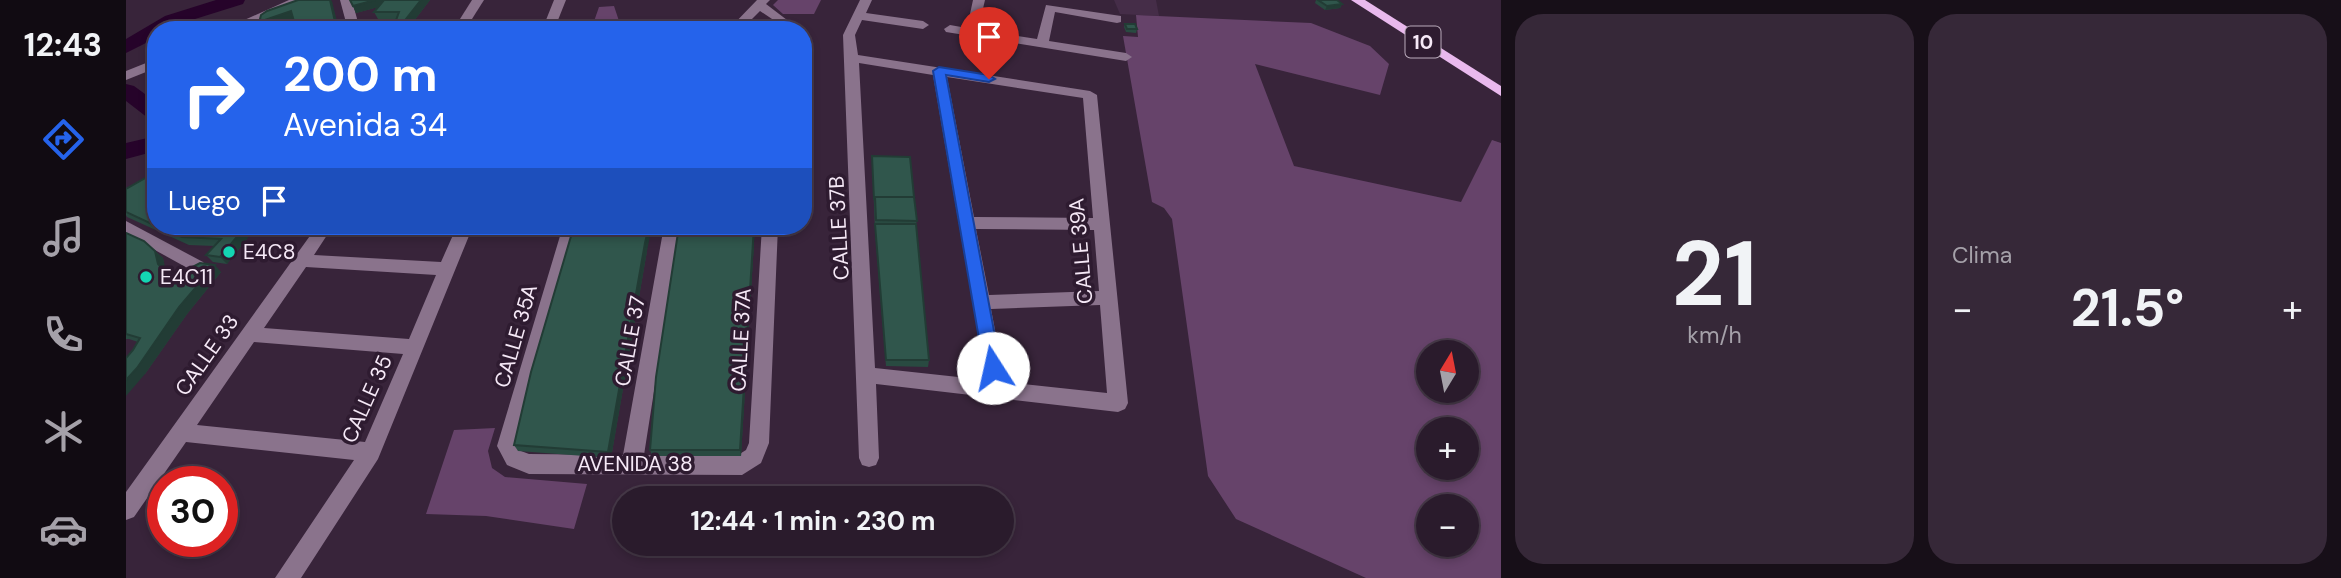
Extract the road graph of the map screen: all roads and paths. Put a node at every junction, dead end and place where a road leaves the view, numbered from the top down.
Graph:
1 (299, 0) edge
2 (346, 0) edge
3 (478, 0) edge
4 (560, 0) edge
5 (866, 0) edge
6 (979, 0) edge
7 (1357, 0) edge
8 (762, 2) edge
9 (858, 16) junction
10 (1117, 19) dead end
11 (261, 21) edge
12 (352, 21) edge
13 (465, 21) edge
14 (552, 21) edge
15 (743, 21) edge
16 (781, 21) edge
17 (923, 25) dead end
18 (950, 29) dead end
19 (972, 32) junction
20 (1042, 43) junction
21 (1126, 57) dead end
22 (852, 58) junction
23 (147, 67) edge
24 (939, 71) junction
25 (127, 76) edge
26 (1501, 92) edge
27 (967, 223) junction
28 (1102, 224) junction
29 (126, 227) edge
30 (319, 235) edge
31 (462, 235) edge
32 (568, 235) edge
33 (670, 235) edge
34 (770, 235) edge
35 (301, 260) junction
36 (197, 266) edge
37 (447, 270) junction
38 (1108, 298) junction
39 (981, 302) junction
40 (250, 334) junction
41 (415, 347) junction
42 (867, 375) junction
43 (997, 389) junction
44 (181, 432) junction
45 (371, 452) junction
46 (754, 456) joint
47 (514, 458) joint
48 (869, 458) dead end
49 (632, 464) junction
50 (126, 510) edge
51 (287, 578) edge

1 - 11 street
2 - 12 street
3 - 13 street
4 - 14 street
5 - 9 street, CALLE 37B
6 - 19 street
7 - 26 main road, 10
8 - 15 street
8 - 16 street
9 - 17 street
9 - 22 street, CALLE 37B
10 - 20 street
18 - 19 street
19 - 20 street
20 - 21 street
22 - 24 street
22 - 42 street, CALLE 37B
23 - 25 street
24 - 27 street
24 - 28 street, CALLE 39A
27 - 28 street
27 - 39 street
28 - 38 street, CALLE 39A
29 - 36 street
30 - 35 street, CALLE 33
31 - 37 street, CALLE 35
32 - 47 street, CALLE 35A
33 - 49 street, CALLE 37
34 - 46 street, CALLE 37A
35 - 37 street
35 - 40 street, CALLE 33
37 - 41 street, CALLE 35
38 - 39 street
38 - 43 street, CALLE 39A
39 - 43 street
40 - 41 street
40 - 44 street, CALLE 33
41 - 45 street, CALLE 35
42 - 43 street
42 - 48 street, CALLE 37B
44 - 45 street
44 - 50 street, CALLE 33
45 - 51 street, CALLE 35
46 - 49 street, AVENIDA 38
47 - 49 street, AVENIDA 38

